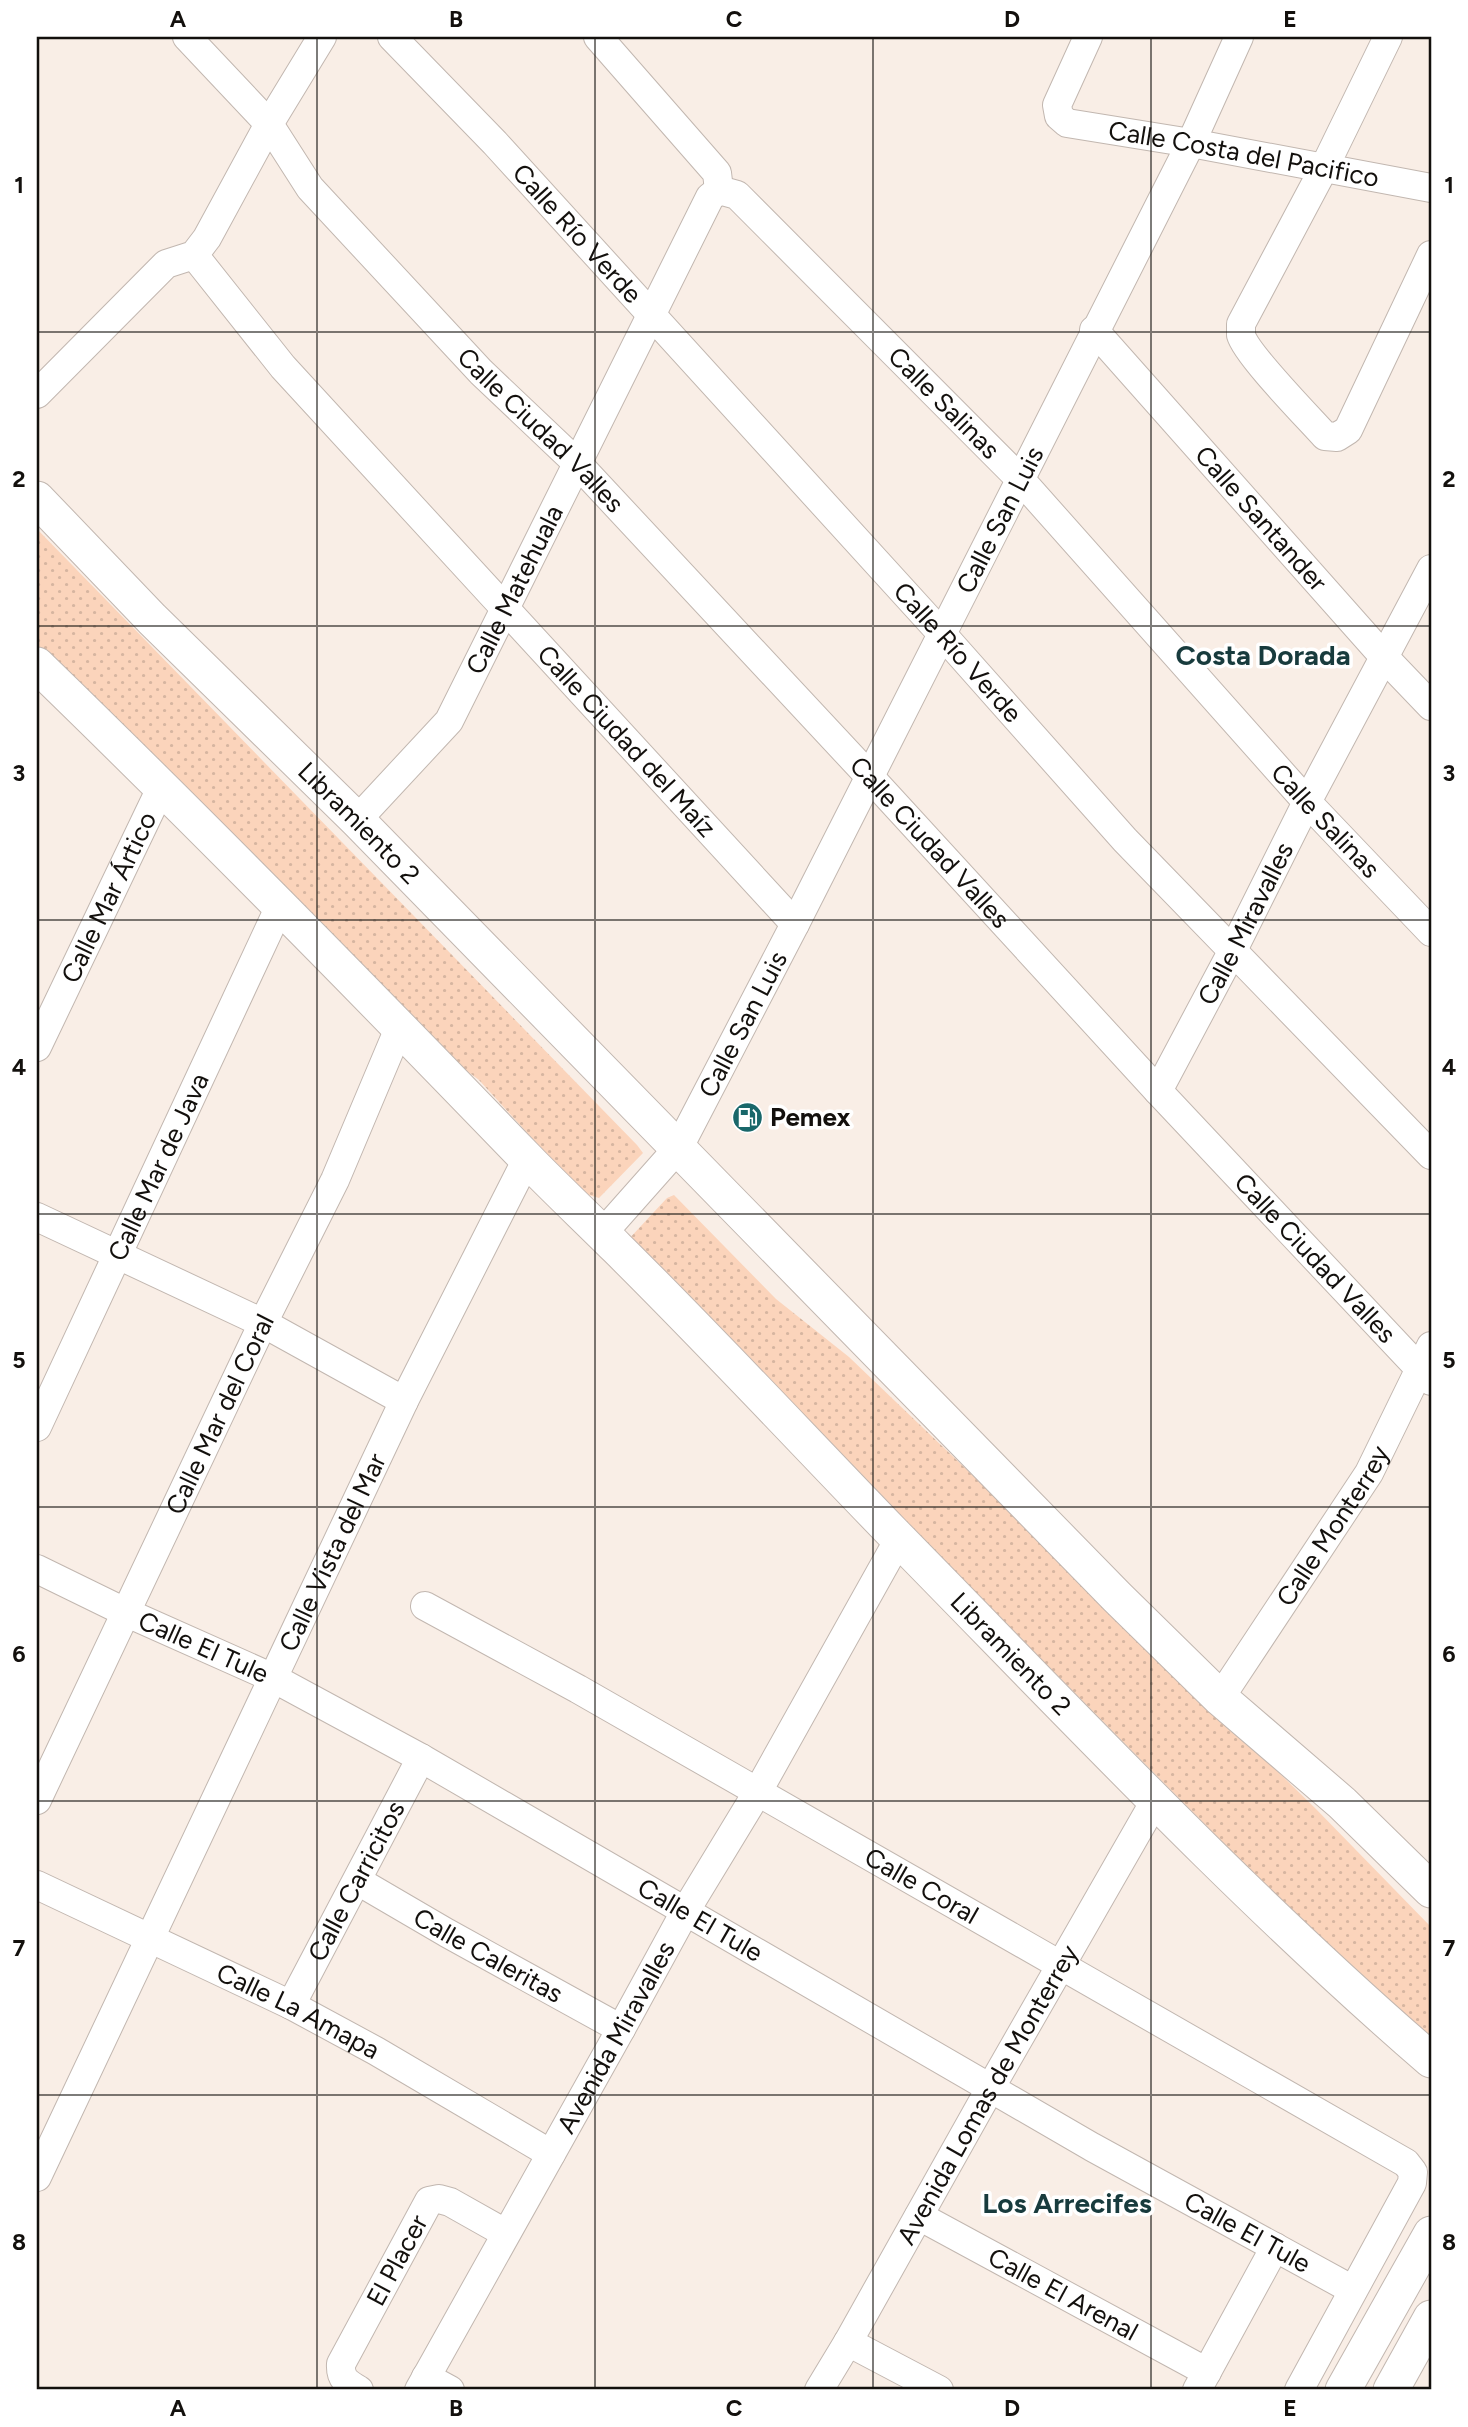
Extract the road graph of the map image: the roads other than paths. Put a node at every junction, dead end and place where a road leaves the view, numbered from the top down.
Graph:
1 (187, 37) edge
2 (323, 37) edge
3 (392, 37) edge
4 (598, 37) edge
5 (1238, 37) edge
6 (1388, 37) edge
7 (1080, 39) edge
8 (270, 124) junction
9 (1191, 143) junction
10 (1324, 168) junction
11 (1431, 187) edge
12 (719, 190) junction
13 (1431, 255) edge
14 (194, 256) junction
15 (651, 316) junction
16 (1094, 330) junction
17 (37, 394) edge
18 (578, 464) junction
19 (1020, 479) junction
20 (37, 499) edge
21 (1431, 569) edge
22 (507, 609) junction
23 (942, 634) junction
24 (1385, 658) junction
25 (37, 667) edge
26 (1431, 706) edge
27 (869, 776) junction
28 (162, 786) junction
29 (1307, 802) junction
30 (357, 820) junction
31 (280, 906) junction
32 (795, 924) junction
33 (1431, 932) edge
34 (1233, 950) junction
35 (400, 1026) junction
36 (37, 1047) edge
37 (1158, 1091) junction
38 (678, 1147) junction
39 (1431, 1155) edge
40 (527, 1158) junction
41 (37, 1217) edge
42 (601, 1234) junction
43 (116, 1255) junction
44 (263, 1323) junction
45 (1428, 1365) edge
46 (404, 1401) junction
47 (37, 1427) edge
48 (899, 1539) junction
49 (37, 1569) edge
50 (425, 1606) dead end
51 (125, 1612) junction
52 (273, 1678) junction
53 (1220, 1698) junction
54 (421, 1758) junction
55 (757, 1793) junction
56 (37, 1800) edge
57 (1155, 1801) junction
58 (358, 1881) junction
59 (37, 1885) edge
60 (1431, 1890) edge
61 (685, 1910) junction
62 (149, 1937) junction
63 (1061, 1967) junction
64 (291, 2005) junction
65 (621, 2029) junction
66 (1431, 2060) edge
67 (991, 2087) junction
68 (551, 2154) junction
69 (37, 2177) edge
70 (919, 2216) junction
71 (505, 2233) junction
72 (1431, 2234) edge
73 (1275, 2247) junction
74 (1353, 2290) junction
75 (1431, 2318) edge
76 (849, 2342) junction
77 (1202, 2381) edge
78 (432, 2386) edge
79 (359, 2390) edge
80 (819, 2390) edge
81 (939, 2390) edge
82 (1299, 2390) edge
83 (1343, 2390) edge
84 (1391, 2390) edge

1 - 8 street, Calle Ciudad Valles
2 - 8 street
3 - 15 street, Calle Río Verde
4 - 12 street
5 - 9 street, Calle San Luis
6 - 10 street
7 - 9 street, Calle Costa del Pacifico
8 - 14 street
8 - 18 street, Calle Ciudad Valles
9 - 10 street, Calle Costa del Pacifico
9 - 16 street, Calle San Luis
10 - 11 street, Calle Costa del Pacifico
10 - 13 street
12 - 15 street, Calle Matehuala
12 - 19 street, Calle Salinas
14 - 17 street
14 - 22 street, Calle Ciudad del Maíz
15 - 18 street, Calle Matehuala
15 - 23 street, Calle Río Verde
16 - 19 street, Calle San Luis
16 - 24 street, Calle Santander
18 - 22 street, Calle Matehuala
18 - 27 street, Calle Ciudad Valles
19 - 23 street, Calle San Luis
19 - 29 street, Calle Salinas
20 - 30 main road, Libramiento 2
21 - 24 street, Calle Miravalles
22 - 30 street, Calle Matehuala
22 - 32 street, Calle Ciudad del Maíz
23 - 27 street, Calle San Luis
23 - 34 street, Calle Río Verde
24 - 26 street, Calle Santander
24 - 29 street, Calle Miravalles
25 - 28 main road, Libramiento 2
27 - 32 street, Calle San Luis
27 - 37 street, Calle Ciudad Valles
28 - 31 main road, Libramiento 2
28 - 36 street, Calle Mar Ártico
29 - 33 street, Calle Salinas
29 - 34 street, Calle Miravalles
30 - 38 main road, Libramiento 2
31 - 35 main road, Libramiento 2
31 - 43 street, Calle Mar de Java
32 - 38 street, Calle San Luis
34 - 37 street, Calle Miravalles
34 - 39 street, Calle Río Verde
35 - 40 main road, Libramiento 2
35 - 44 street, Calle Mar del Coral
37 - 45 street, Calle Ciudad Valles
38 - 42 street
38 - 53 main road, Libramiento 2
40 - 42 main road, Libramiento 2
40 - 46 street, Calle Vista del Mar
41 - 43 street
42 - 48 main road, Libramiento 2
43 - 44 street
43 - 47 street, Calle Mar de Java
44 - 46 street
44 - 51 street, Calle Mar del Coral
45 - 53 street, Calle Monterrey
46 - 52 street, Calle Vista del Mar
48 - 55 street, Avenida Miravalles
48 - 57 main road, Libramiento 2
49 - 51 street, Calle El Tule
50 - 55 street, Calle Coral
51 - 52 street, Calle El Tule
51 - 56 street, Calle Mar del Coral
52 - 54 street, Calle El Tule
52 - 62 street, Calle Vista del Mar
53 - 60 main road, Libramiento 2
54 - 58 street, Calle Carricitos
54 - 61 street, Calle El Tule
55 - 61 street, Avenida Miravalles
55 - 63 street, Calle Coral
57 - 63 street, Avenida Lomas de Monterrey
57 - 66 main road, Libramiento 2
58 - 64 street, Calle Carricitos
58 - 65 street, Calle Caleritas
59 - 62 street, Calle La Amapa
61 - 65 street, Avenida Miravalles
61 - 67 street, Calle El Tule
62 - 64 street, Calle La Amapa
62 - 69 street, Calle Vista del Mar
63 - 67 street, Avenida Lomas de Monterrey
63 - 74 street, Calle Coral
64 - 68 street, Calle La Amapa
65 - 68 street, Avenida Miravalles
67 - 70 street, Avenida Lomas de Monterrey
67 - 73 street, Calle El Tule
68 - 71 street, Avenida Miravalles
70 - 76 street, Avenida Lomas de Monterrey
70 - 77 street, Calle El Arenal
71 - 78 street, Avenida Miravalles
71 - 79 street, El Placer
72 - 83 main road
73 - 74 street, Calle El Tule
73 - 77 street
74 - 82 street
75 - 84 main road
76 - 80 street, Avenida Lomas de Monterrey
76 - 81 street

